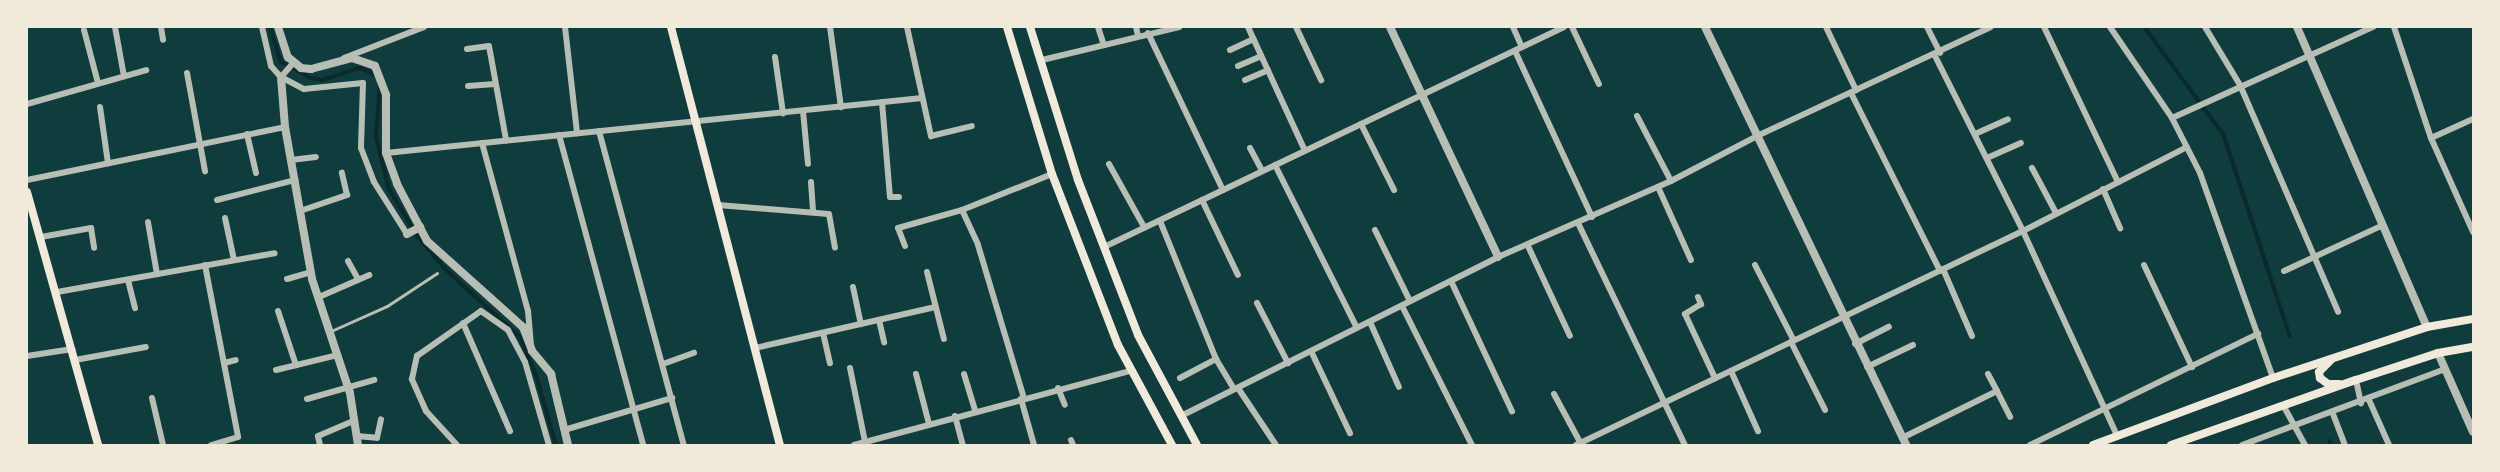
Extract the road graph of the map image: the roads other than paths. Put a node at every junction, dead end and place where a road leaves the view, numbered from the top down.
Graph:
1 (115, 27) edge
2 (161, 27) edge
3 (262, 27) edge
4 (278, 27) edge
5 (424, 27) edge
6 (566, 27) edge
7 (671, 27) edge
8 (830, 27) edge
9 (908, 27) edge
10 (1007, 27) edge
11 (1030, 27) edge
12 (1098, 27) edge
13 (1136, 27) edge
14 (1179, 27) edge
15 (1248, 27) edge
16 (1296, 27) edge
17 (1390, 27) edge
18 (1513, 27) edge
19 (1564, 27) edge
20 (1572, 27) edge
21 (1705, 27) edge
22 (1826, 27) edge
23 (1927, 27) edge
24 (1991, 27) edge
25 (2044, 27) edge
26 (2110, 27) edge
27 (2205, 27) edge
28 (2297, 27) edge
29 (2394, 27) edge
30 (2370, 28) edge
31 (84, 30) dead end
32 (1148, 33) junction
33 (1138, 36) junction
34 (1254, 39) junction
35 (163, 40) dead end
36 (1104, 45) junction
37 (1522, 47) junction
38 (467, 49) dead end
39 (1230, 50) dead end
40 (1515, 51) junction
41 (1937, 55) junction
42 (2309, 55) junction
43 (1261, 56) junction
44 (775, 57) dead end
45 (338, 60) junction
46 (1042, 60) junction
47 (293, 63) junction
48 (1238, 66) dead end
49 (146, 70) dead end
50 (1268, 70) junction
51 (188, 73) dead end
52 (124, 76) junction
53 (281, 77) junction
54 (1245, 80) dead end
55 (1321, 80) dead end
56 (98, 83) junction
57 (495, 84) junction
58 (1599, 84) dead end
59 (2240, 85) junction
60 (468, 86) dead end
61 (1853, 92) junction
62 (1422, 95) junction
63 (922, 98) junction
64 (882, 102) junction
65 (27, 104) edge
66 (99, 107) dead end
67 (841, 107) junction
68 (803, 111) junction
69 (783, 113) junction
70 (1637, 116) dead end
71 (2172, 118) junction
72 (2008, 119) dead end
73 (2473, 119) edge
74 (696, 122) junction
75 (1361, 124) junction
76 (972, 126) dead end
77 (285, 127) junction
78 (599, 131) junction
79 (578, 133) junction
80 (247, 134) junction
81 (1975, 134) junction
82 (559, 135) junction
83 (1757, 136) junction
84 (2432, 138) junction
85 (506, 140) junction
86 (482, 143) junction
87 (2021, 143) dead end
88 (201, 144) junction
89 (2187, 147) junction
90 (1250, 148) dead end
91 (1305, 151) junction
92 (386, 153) junction
93 (316, 157) dead end
94 (1987, 158) junction
95 (291, 160) junction
96 (108, 163) junction
97 (808, 164) dead end
98 (1109, 164) dead end
99 (1275, 165) junction
100 (2032, 168) dead end
101 (205, 171) dead end
102 (1262, 171) junction
103 (256, 173) dead end
104 (342, 173) dead end
105 (1052, 174) junction
106 (27, 180) edge
107 (294, 180) junction
108 (811, 182) dead end
109 (1671, 182) junction
110 (2118, 182) junction
111 (1658, 187) junction
112 (2103, 189) junction
113 (1223, 190) junction
114 (1394, 190) dead end
115 (27, 192) edge
116 (899, 197) dead end
117 (217, 200) dead end
118 (1202, 200) junction
119 (718, 205) junction
120 (962, 210) junction
121 (300, 211) junction
122 (813, 212) junction
123 (2056, 213) junction
124 (1592, 217) junction
125 (225, 218) dead end
126 (1160, 221) junction
127 (148, 222) dead end
128 (1578, 223) junction
129 (2383, 225) junction
130 (420, 227) junction
131 (1144, 227) junction
132 (2120, 228) dead end
133 (1375, 230) dead end
134 (2023, 231) junction
135 (2473, 232) edge
136 (406, 234) joint
137 (41, 237) junction
138 (905, 246) dead end
139 (1528, 246) junction
140 (835, 247) dead end
141 (1104, 247) junction
142 (94, 248) dead end
143 (275, 253) dead end
144 (1498, 257) junction
145 (2312, 257) junction
146 (234, 260) junction
147 (1691, 260) dead end
148 (348, 261) dead end
149 (205, 265) junction
150 (1755, 265) dead end
151 (2144, 265) dead end
152 (1941, 270) junction
153 (311, 272) junction
154 (927, 272) dead end
155 (2284, 272) dead end
156 (437, 273) dead end
157 (157, 274) junction
158 (369, 275) dead end
159 (1238, 275) dead end
160 (128, 279) junction
161 (287, 279) dead end
162 (358, 279) junction
163 (1451, 281) junction
164 (853, 287) dead end
165 (57, 292) junction
166 (319, 297) junction
167 (1698, 297) dead end
168 (1410, 302) junction
169 (1257, 303) dead end
170 (1402, 306) junction
171 (935, 307) junction
172 (135, 308) dead end
173 (278, 311) dead end
174 (2338, 312) dead end
175 (1842, 318) junction
176 (2473, 319) edge
177 (879, 320) junction
178 (1370, 322) junction
179 (463, 323) junction
180 (861, 324) junction
181 (1889, 327) dead end
182 (2427, 327) junction
183 (1357, 328) junction
184 (331, 331) junction
185 (823, 333) junction
186 (2259, 334) junction
187 (1570, 336) dead end
188 (1972, 336) dead end
189 (944, 339) dead end
190 (1793, 341) junction
191 (884, 342) dead end
192 (1856, 344) junction
193 (1912, 345) dead end
194 (146, 347) dead end
195 (2473, 347) edge
196 (755, 348) junction
197 (72, 349) junction
198 (532, 351) junction
199 (1311, 351) junction
200 (694, 353) dead end
201 (2438, 354) junction
202 (338, 355) junction
203 (27, 356) edge
204 (2336, 357) junction
205 (1216, 359) junction
206 (75, 360) junction
207 (236, 360) dead end
208 (224, 363) junction
209 (830, 363) dead end
210 (1288, 363) junction
211 (663, 364) junction
212 (296, 365) junction
213 (1867, 367) junction
214 (2192, 367) junction
215 (850, 368) dead end
216 (2445, 369) junction
217 (276, 370) dead end
218 (1131, 371) junction
219 (1731, 371) junction
220 (916, 374) dead end
221 (964, 374) dead end
222 (1988, 374) dead end
223 (1180, 378) dead end
224 (1715, 378) junction
225 (2273, 378) junction
226 (374, 380) dead end
227 (2356, 380) junction
228 (2346, 384) junction
229 (349, 387) junction
230 (1399, 387) dead end
231 (1058, 388) junction
232 (1236, 389) junction
233 (1997, 391) junction
234 (1554, 393) dead end
235 (152, 398) dead end
236 (672, 398) junction
237 (1023, 398) junction
238 (308, 399) dead end
239 (2369, 400) junction
240 (1665, 402) junction
241 (2361, 403) junction
242 (1065, 405) dead end
243 (2283, 405) junction
244 (633, 410) junction
245 (1825, 410) dead end
246 (2104, 410) junction
247 (975, 411) junction
248 (1512, 411) dead end
249 (2333, 414) junction
250 (956, 416) junction
251 (1181, 416) junction
252 (2010, 417) dead end
253 (381, 419) dead end
254 (354, 421) junction
255 (929, 424) junction
256 (2294, 428) junction
257 (564, 430) junction
258 (510, 431) dead end
259 (1758, 431) dead end
260 (2473, 432) edge
261 (1350, 433) dead end
262 (2117, 435) junction
263 (884, 436) junction
264 (357, 441) edge
265 (1904, 441) edge
266 (865, 442) junction
267 (1579, 444) edge
268 (98, 445) edge
269 (163, 445) edge
270 (212, 445) edge
271 (320, 445) edge
272 (457, 445) edge
273 (549, 445) edge
274 (568, 445) edge
275 (643, 445) edge
276 (684, 445) edge
277 (780, 445) edge
278 (854, 445) edge
279 (886, 445) edge
280 (963, 445) edge
281 (1034, 445) edge
282 (1172, 445) edge
283 (1197, 445) edge
284 (1276, 445) edge
285 (1472, 445) edge
286 (1685, 445) edge
287 (2030, 445) edge
288 (2093, 445) edge
289 (2171, 445) edge
290 (2242, 445) edge
291 (2305, 445) edge
292 (2345, 445) edge
293 (2389, 445) edge

1 - 52 street
2 - 35 street
3 - 53 street
4 - 47 street
5 - 45 street
6 - 79 street
7 - 74 main road
8 - 67 street
9 - 63 street
10 - 105 main road
11 - 46 main road
12 - 36 street
13 - 33 street
14 - 32 street
15 - 34 street
16 - 55 street
17 - 62 street
18 - 37 street
19 - 37 street
20 - 58 street
21 - 83 street
22 - 61 street
23 - 41 street
24 - 41 street
25 - 110 street
26 - 71 street
27 - 59 street
28 - 42 street
29 - 84 street
30 - 42 street
31 - 56 street
32 - 33 street
32 - 113 street
33 - 36 street
34 - 39 street
34 - 43 street
36 - 46 street
37 - 40 street
38 - 57 street
40 - 62 street
40 - 124 street
41 - 61 street
41 - 81 street
42 - 59 street
42 - 129 street
43 - 48 street
43 - 50 street
44 - 69 street
45 - 47 street
45 - 92 street
46 - 141 main road
47 - 53 street
49 - 52 street
50 - 54 street
50 - 91 street
51 - 88 street
52 - 56 street
53 - 77 street
53 - 136 street
56 - 65 street
57 - 60 street
57 - 85 street
59 - 71 street
59 - 145 street
61 - 83 street
61 - 152 street
62 - 75 street
62 - 144 street
63 - 64 street
63 - 76 street
64 - 67 street
64 - 116 street
66 - 96 street
67 - 68 street
68 - 69 street
68 - 97 street
69 - 74 street
70 - 109 street
71 - 89 street
72 - 81 street
73 - 84 street
74 - 78 street
74 - 119 main road
75 - 91 street
75 - 114 street
77 - 80 street
77 - 95 street
78 - 79 street
78 - 211 street
79 - 82 street
80 - 88 street
80 - 103 street
81 - 94 street
82 - 85 street
82 - 244 street
83 - 109 street
83 - 175 street
84 - 135 street
85 - 86 street
86 - 92 street
86 - 198 street
87 - 94 street
88 - 96 street
88 - 101 street
89 - 110 street
89 - 186 street
90 - 102 street
91 - 99 street
92 - 130 street
93 - 95 street
94 - 134 street
95 - 107 street
96 - 106 street
98 - 131 street
99 - 102 street
99 - 183 street
100 - 123 street
102 - 113 street
104 - 121 street
105 - 120 street
105 - 218 main road
107 - 117 street
107 - 121 street
108 - 122 street
109 - 111 street
110 - 112 street
111 - 124 street
111 - 147 street
112 - 123 street
112 - 132 street
113 - 118 street
115 - 137 main road
118 - 126 street
118 - 159 street
119 - 122 street
119 - 196 main road
120 - 138 street
120 - 237 street
121 - 153 street
122 - 140 street
123 - 134 street
124 - 128 street
125 - 146 street
126 - 131 street
126 - 205 street
127 - 157 street
128 - 139 street
128 - 240 street
129 - 145 street
129 - 182 street
130 - 136 street
130 - 198 street
131 - 141 street
133 - 168 street
134 - 152 street
134 - 246 street
137 - 142 street
137 - 165 main road
139 - 144 street
139 - 187 street
141 - 251 main road
143 - 146 street
144 - 163 street
145 - 155 street
145 - 174 street
146 - 149 street
148 - 162 street
149 - 157 street
149 - 208 street
150 - 190 street
151 - 214 street
152 - 175 street
152 - 188 street
153 - 161 street
153 - 166 street
154 - 171 street
156 - 184 lane
157 - 160 street
158 - 162 street
160 - 165 street
160 - 172 street
162 - 166 street
163 - 168 street
163 - 248 street
164 - 180 street
165 - 197 main road
166 - 184 street
167 - 224 street
168 - 170 street
169 - 210 street
170 - 178 street
170 - 285 street
171 - 177 street
171 - 189 street
173 - 212 street
175 - 190 street
175 - 192 street
176 - 182 main road
177 - 180 street
177 - 191 street
178 - 183 street
178 - 230 street
179 - 258 street
179 - 272 street
179 - 273 street
180 - 185 street
181 - 192 street
182 - 204 main road
183 - 199 street
184 - 202 street
185 - 196 street
185 - 209 street
186 - 214 street
186 - 225 street
190 - 219 street
190 - 245 street
192 - 213 street
193 - 213 street
194 - 206 street
195 - 201 main road
196 - 277 main road
197 - 203 street
197 - 206 main road
198 - 257 street
199 - 210 street
199 - 261 street
200 - 211 street
201 - 216 street
201 - 227 main road
202 - 212 street
202 - 229 street
204 - 225 main road
204 - 228 main road
205 - 223 street
205 - 232 street
206 - 268 main road
207 - 208 street
208 - 270 street
210 - 232 street
211 - 236 street
212 - 217 street
213 - 265 street
214 - 246 street
215 - 266 street
216 - 239 street
216 - 260 street
218 - 231 street
218 - 282 main road
219 - 224 street
219 - 259 street
220 - 255 street
221 - 247 street
222 - 233 street
224 - 240 street
225 - 262 main road
226 - 229 street
227 - 228 main road
227 - 241 street
228 - 243 main road
229 - 238 street
229 - 254 street
231 - 237 street
231 - 242 street
232 - 251 street
232 - 284 street
233 - 252 street
233 - 265 street
234 - 267 street
235 - 269 street
236 - 244 street
236 - 276 street
237 - 247 street
237 - 281 street
239 - 241 street
239 - 293 street
240 - 267 street
240 - 286 street
241 - 249 street
243 - 256 street
243 - 289 main road
244 - 257 street
244 - 275 street
246 - 262 street
246 - 287 street
247 - 250 street
249 - 256 street
249 - 292 street
250 - 255 street
250 - 280 street
251 - 283 main road
253 - 264 street
254 - 264 street
254 - 271 street
255 - 263 street
256 - 290 street
256 - 291 street
257 - 274 street
262 - 288 main road
263 - 266 street
263 - 279 street
266 - 278 street

